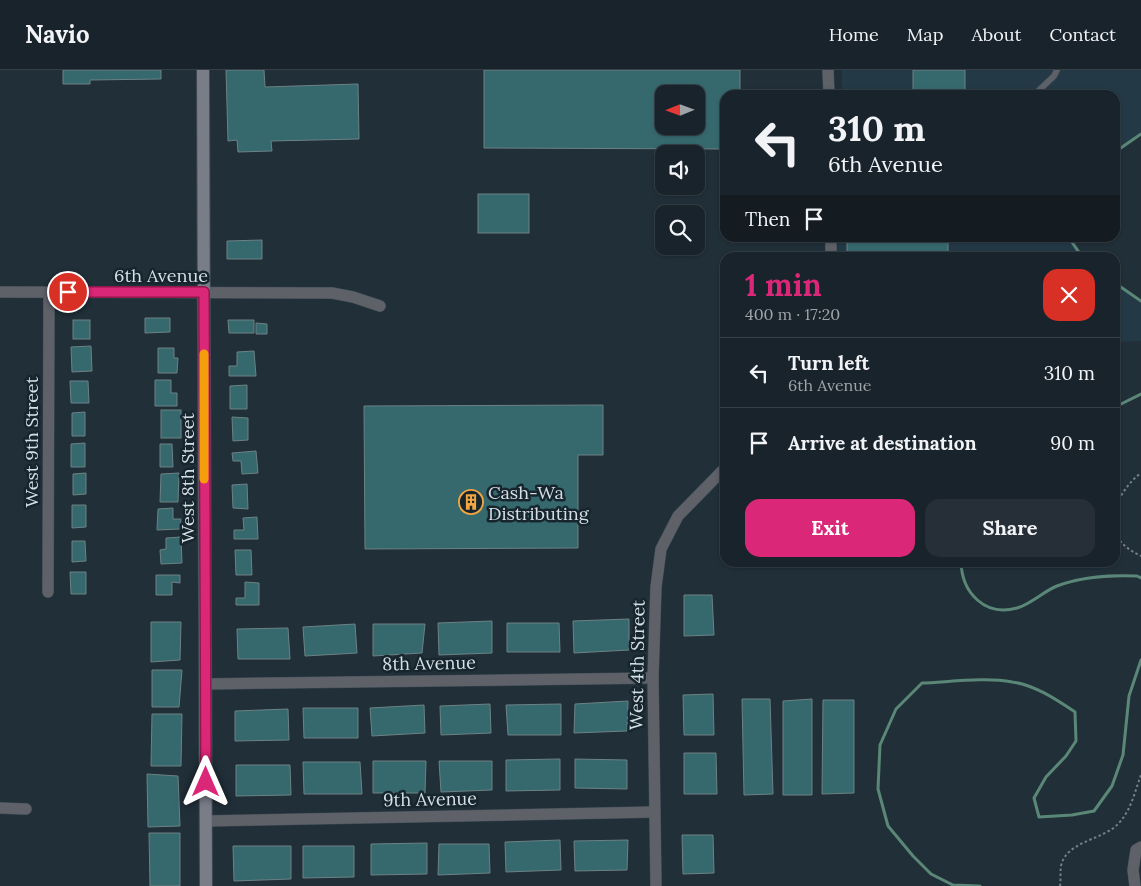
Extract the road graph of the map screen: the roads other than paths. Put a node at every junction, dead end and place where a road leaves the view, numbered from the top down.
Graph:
1 (203, 70) edge
2 (828, 70) edge
3 (1057, 70) edge
4 (828, 90) edge
5 (1039, 90) edge
6 (0, 292) edge
7 (49, 292) junction
8 (204, 292) junction
9 (380, 306) dead end
10 (720, 473) edge
11 (48, 592) dead end
12 (653, 678) junction
13 (205, 684) junction
14 (0, 808) edge
15 (26, 808) dead end
16 (654, 812) junction
17 (206, 821) junction
18 (1141, 847) edge
19 (206, 886) edge
20 (656, 886) edge
21 (1135, 886) edge

1 - 8 street, West 8th Street
2 - 4 street
3 - 5 lane
6 - 7 street, 6th Avenue
7 - 8 street, 6th Avenue
7 - 11 street, West 9th Street
8 - 9 street, 6th Avenue
8 - 13 street, West 8th Street
10 - 12 street, West 4th Street
12 - 13 street, 8th Avenue
12 - 16 street, West 4th Street
13 - 17 street, West 8th Street
14 - 15 street
16 - 17 street, 9th Avenue
16 - 20 street, West 4th Street
17 - 19 street, West 8th Street
18 - 21 street

